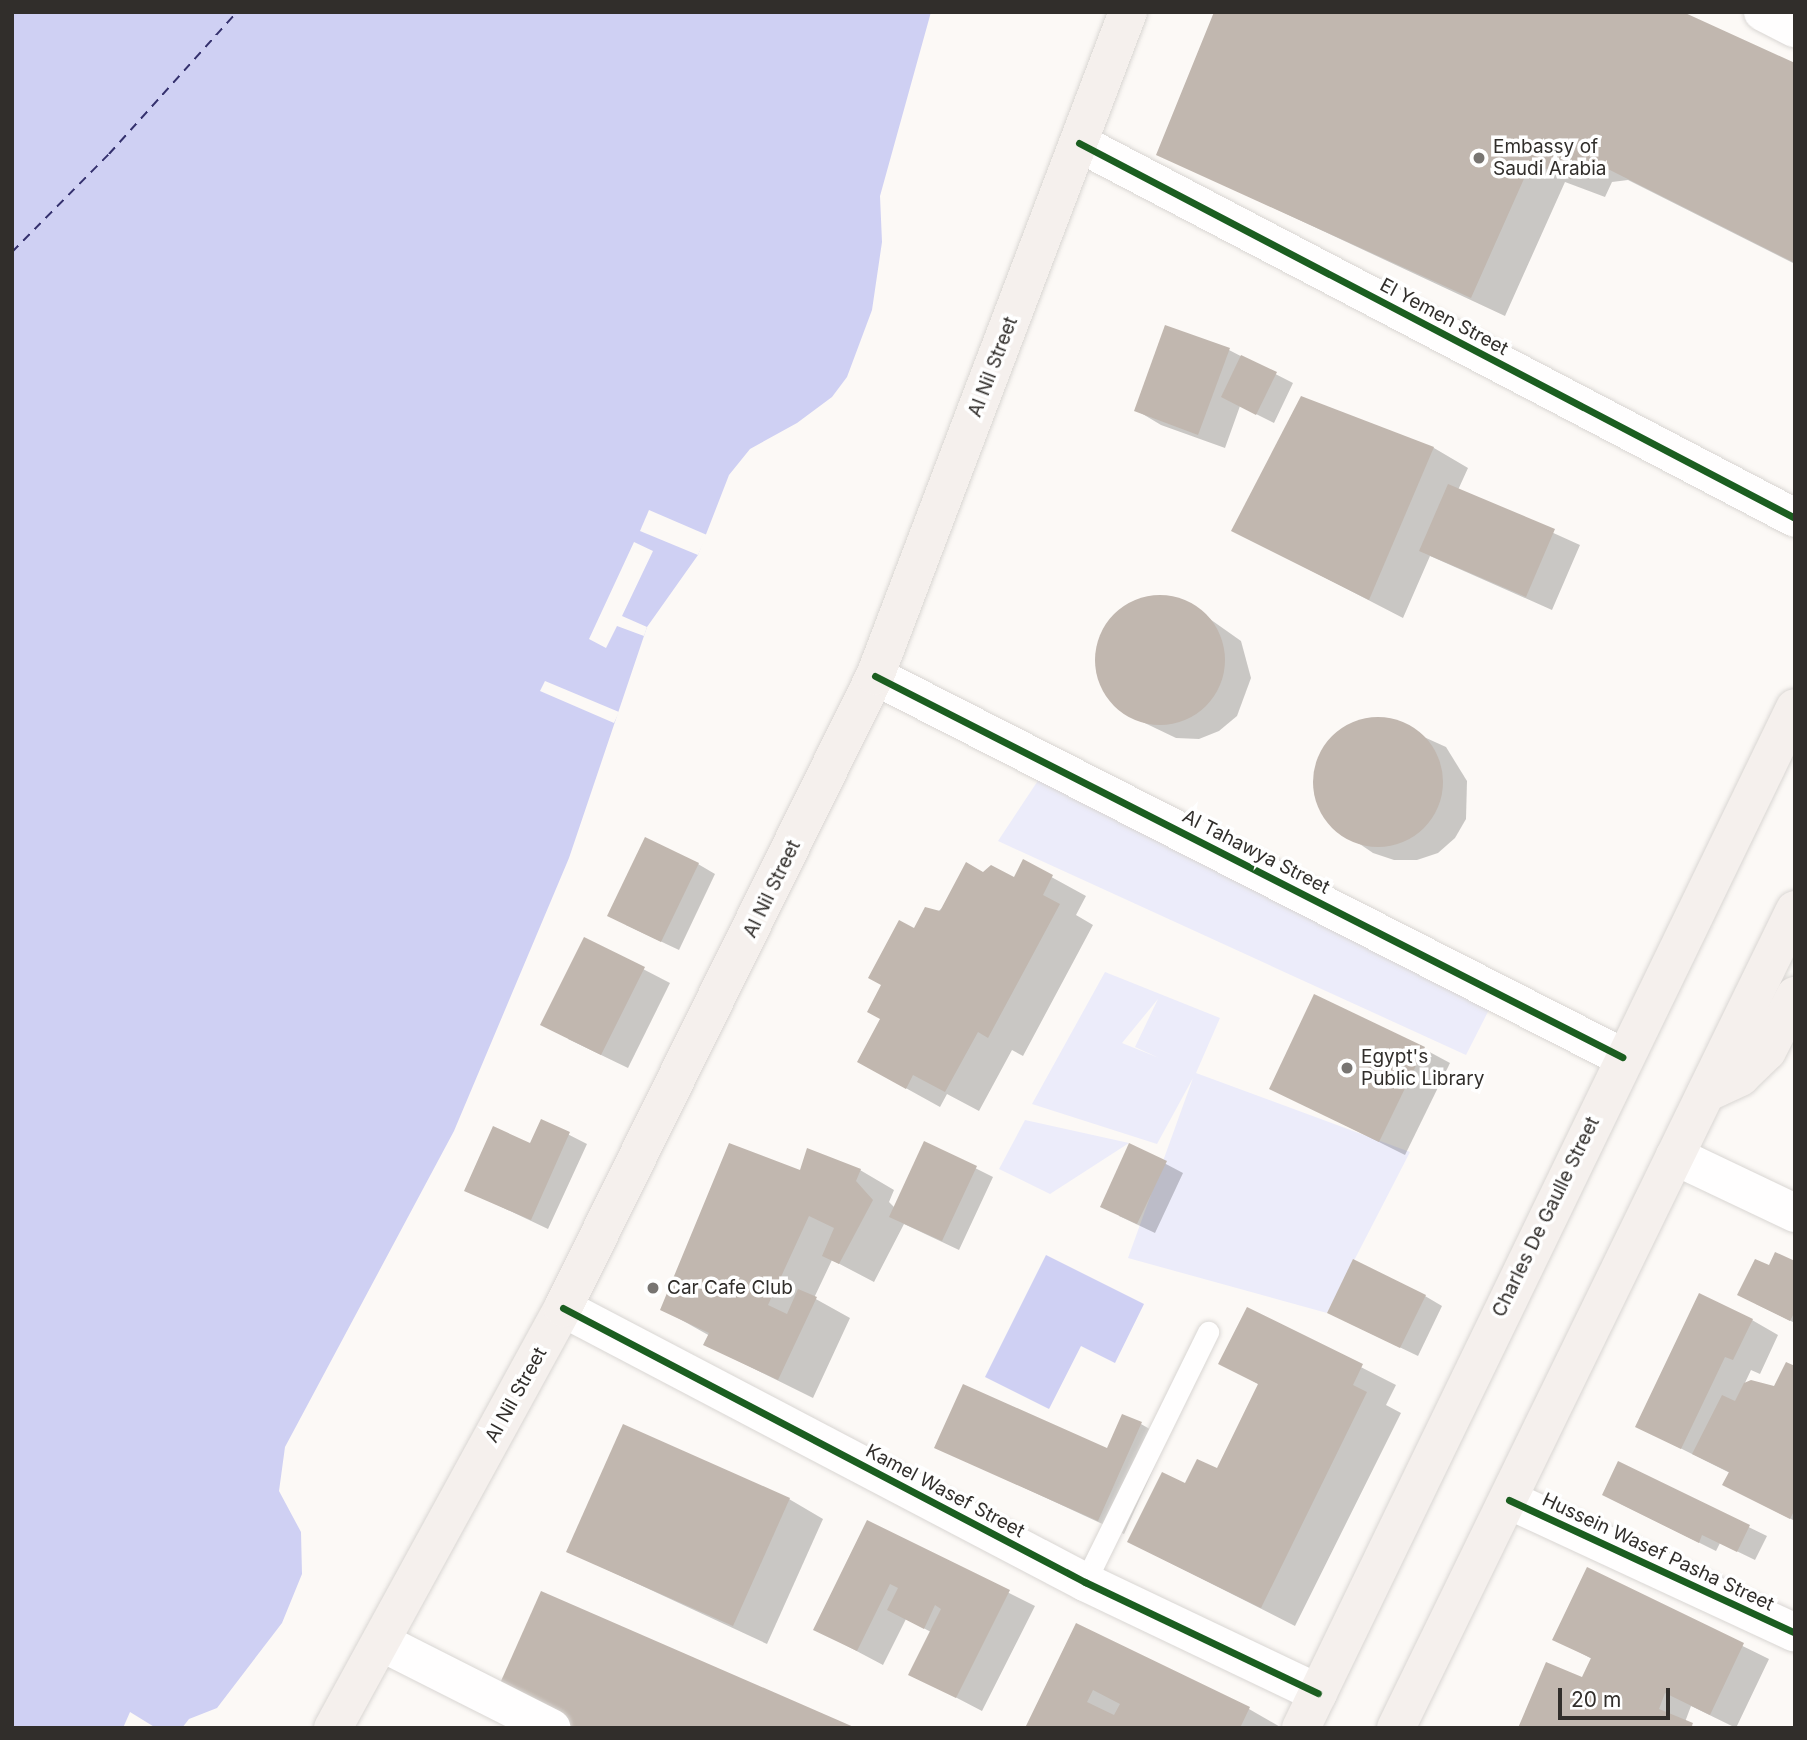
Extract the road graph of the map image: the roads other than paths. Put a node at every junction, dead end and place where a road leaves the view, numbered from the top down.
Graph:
1 (1128, 12) edge
2 (1763, 12) edge
3 (1795, 28) edge
4 (1079, 143) junction
5 (1795, 518) edge
6 (875, 676) junction
7 (1795, 708) edge
8 (1795, 910) edge
9 (1795, 996) edge
10 (1622, 1057) junction
11 (1706, 1093) junction
12 (1675, 1156) junction
13 (1795, 1213) edge
14 (563, 1308) junction
15 (1208, 1332) dead end
16 (1509, 1500) junction
17 (1085, 1582) junction
18 (1795, 1633) edge
19 (381, 1642) junction
20 (1318, 1693) junction
21 (333, 1728) edge
22 (551, 1728) edge
23 (1301, 1728) edge
24 (1396, 1728) edge

1 - 4 main road, Al Nil Street
2 - 3 street
4 - 5 street, El Yemen Street
4 - 6 main road, Al Nil Street
6 - 10 street, Al Tahawya Street
6 - 14 main road, Al Nil Street
7 - 10 main road, Charles De Gaulle Street
8 - 11 main road
9 - 11 main road
10 - 20 main road, Charles De Gaulle Street
11 - 12 main road
12 - 13 street
12 - 16 main road
14 - 17 street, Kamel Wasef Street
14 - 19 main road, Al Nil Street
15 - 17 lane
16 - 18 street, Hussein Wasef Pasha Street
16 - 24 main road
17 - 20 street, Kamel Wasef Street
19 - 21 main road, Al Nil Street
19 - 22 street
20 - 23 main road, Charles De Gaulle Street

